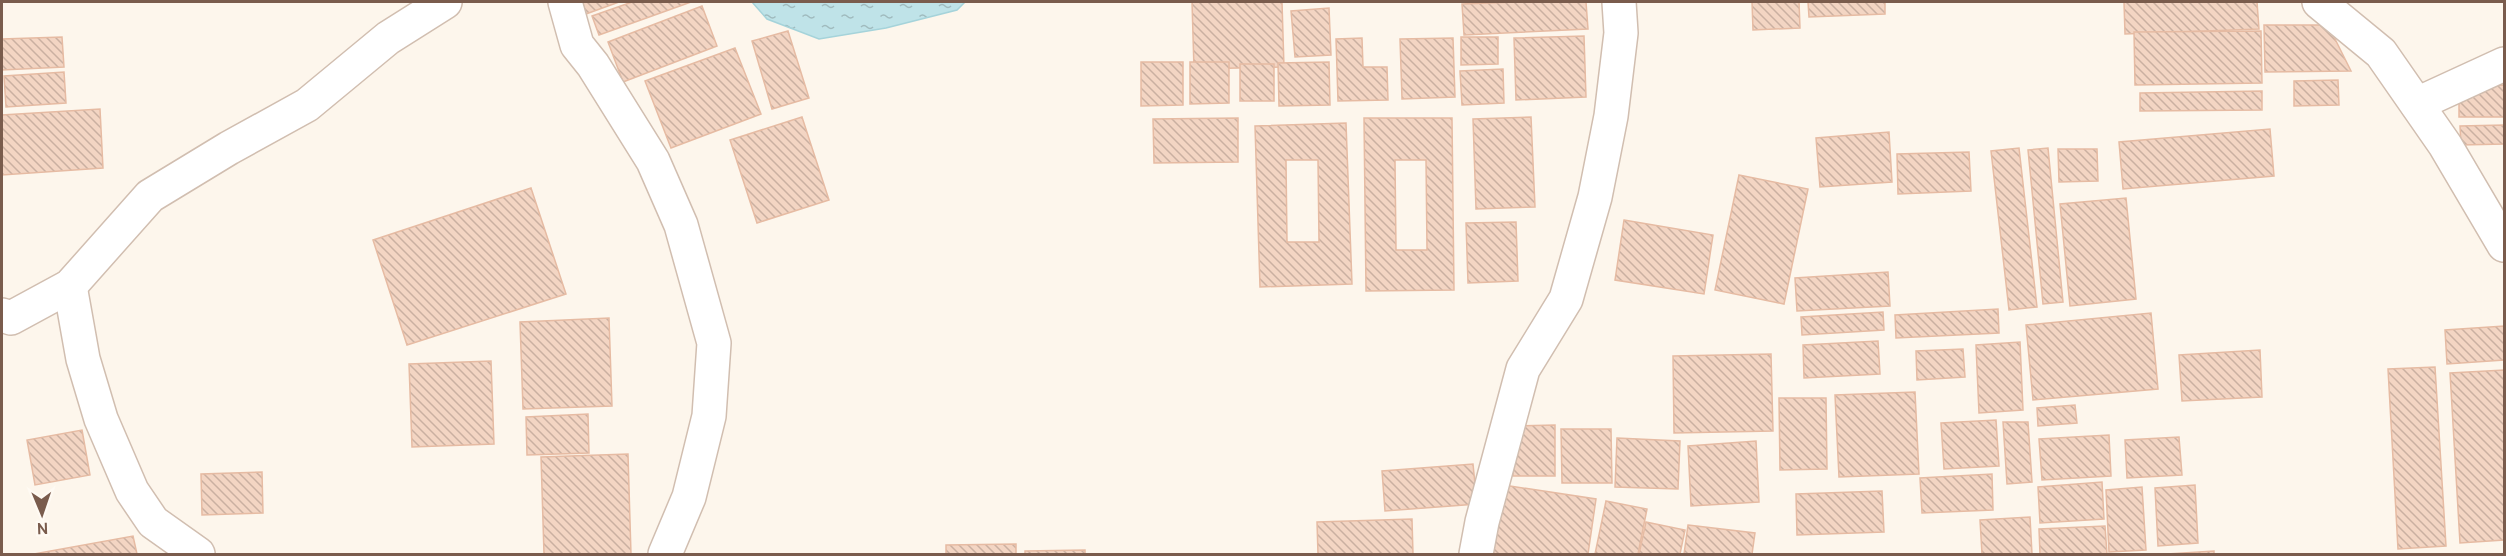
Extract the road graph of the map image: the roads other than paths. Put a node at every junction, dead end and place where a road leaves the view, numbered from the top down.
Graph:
1 (445, 2) edge
2 (565, 2) edge
3 (1618, 2) edge
4 (2319, 2) edge
5 (2505, 64) edge
6 (2417, 104) junction
7 (2505, 245) edge
8 (70, 286) junction
9 (2, 315) edge
10 (198, 555) edge
11 (666, 555) edge
12 (1476, 555) edge

1 - 8 street
2 - 11 street
3 - 12 street
4 - 6 street
5 - 6 street
6 - 7 street
8 - 9 street
8 - 10 street

